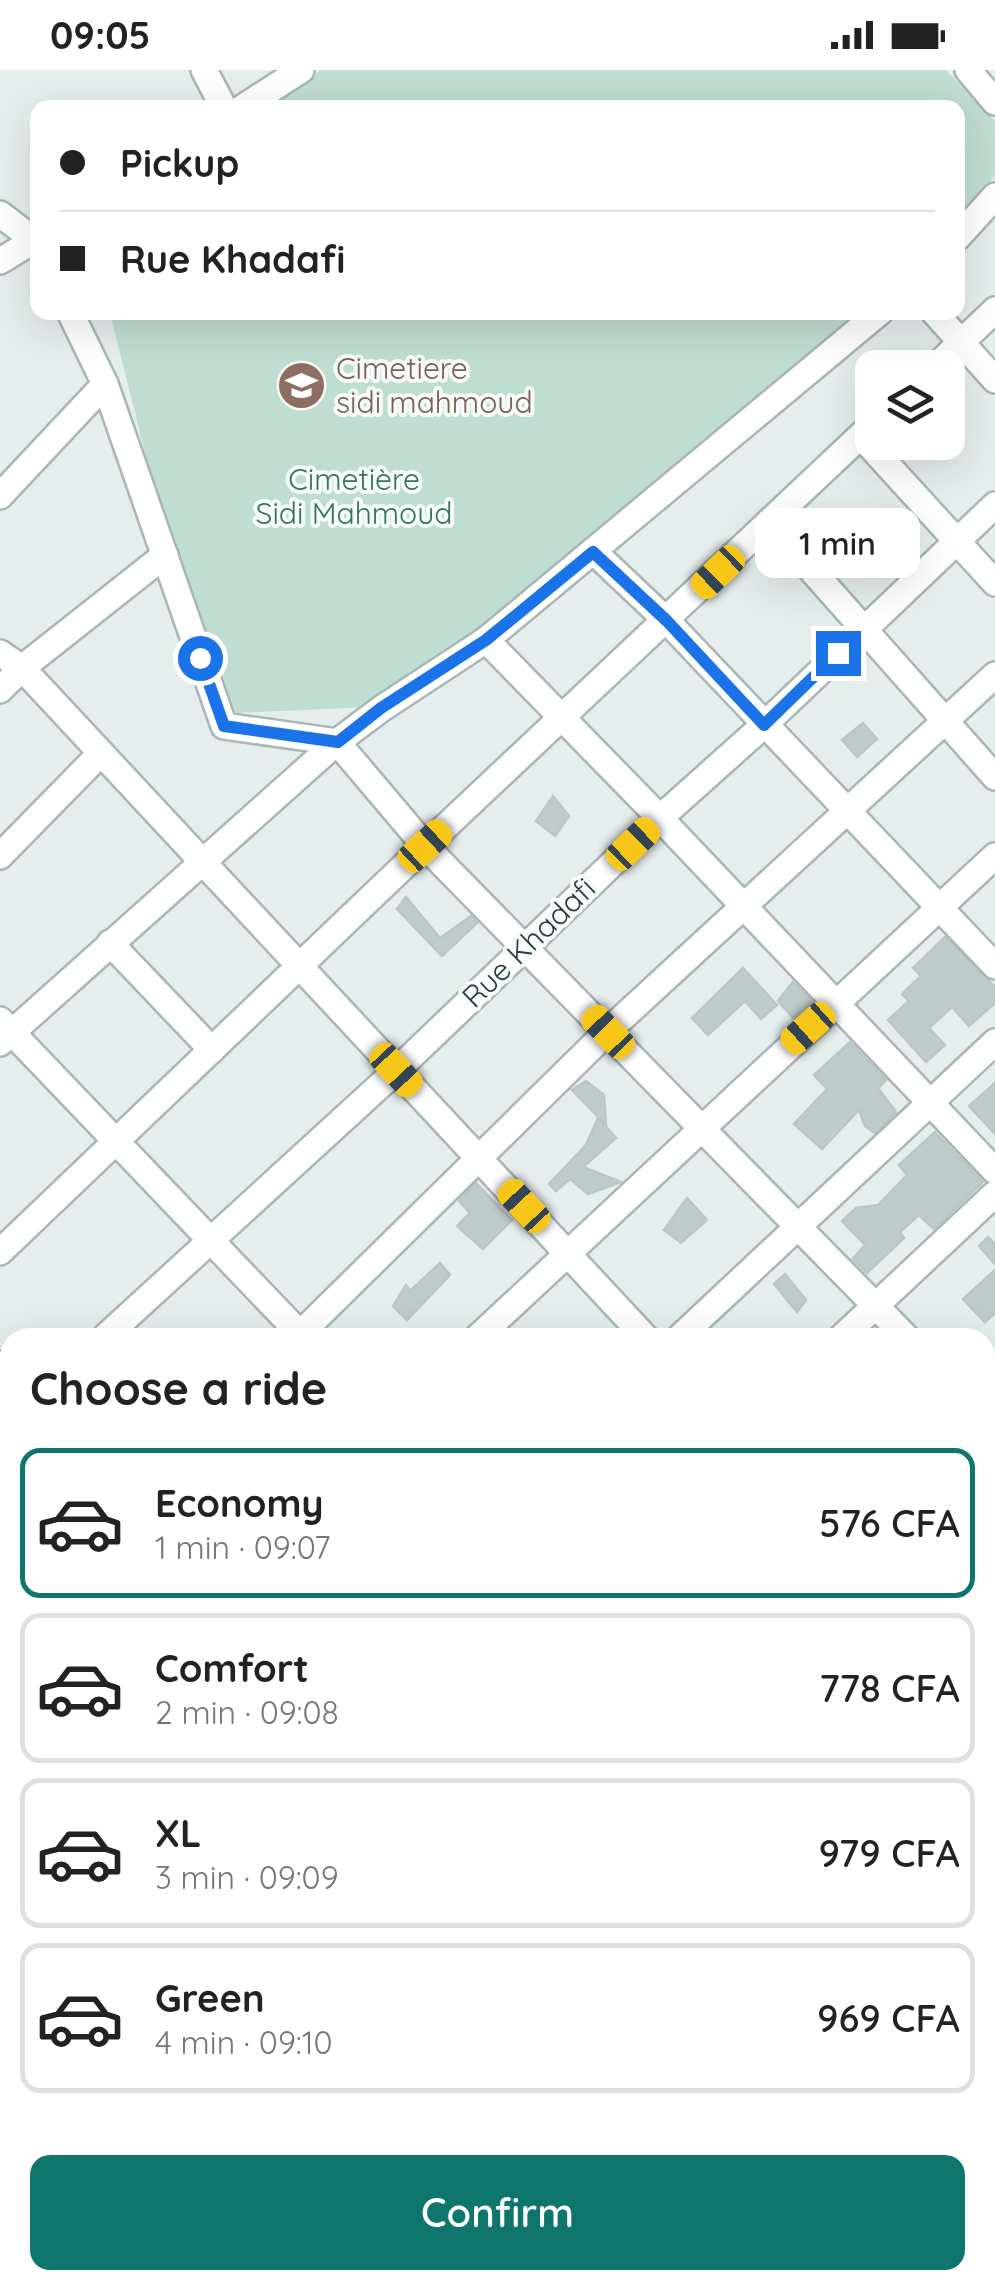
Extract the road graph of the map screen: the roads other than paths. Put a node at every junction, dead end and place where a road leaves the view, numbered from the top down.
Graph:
1 (204, 70) edge
2 (301, 70) edge
3 (968, 70) edge
4 (220, 100) edge
5 (254, 100) edge
6 (995, 102) edge
7 (995, 196) edge
8 (0, 214) edge
9 (965, 229) edge
10 (30, 237) edge
11 (30, 245) edge
12 (0, 261) edge
13 (995, 310) edge
14 (74, 320) edge
15 (870, 320) edge
16 (941, 320) edge
17 (961, 342) junction
18 (953, 350) edge
19 (995, 380) edge
20 (105, 384) junction
21 (855, 441) edge
22 (891, 460) edge
23 (4, 481) edge
24 (995, 506) edge
25 (769, 522) junction
26 (958, 542) junction
27 (593, 552) junction
28 (165, 555) junction
29 (995, 584) edge
30 (667, 621) junction
31 (864, 629) junction
32 (486, 640) junction
33 (0, 653) edge
34 (22, 668) junction
35 (995, 675) edge
36 (0, 690) edge
37 (561, 718) junction
38 (945, 720) junction
39 (764, 725) junction
40 (338, 742) junction
41 (102, 753) junction
42 (995, 776) edge
43 (844, 811) junction
44 (660, 818) junction
45 (425, 846) junction
46 (0, 856) edge
47 (995, 856) edge
48 (202, 861) junction
49 (742, 907) junction
50 (937, 908) junction
51 (110, 943) junction
52 (525, 947) junction
53 (300, 966) junction
54 (995, 966) edge
55 (834, 1004) junction
56 (4, 1031) edge
57 (608, 1032) junction
58 (995, 1042) edge
59 (212, 1050) junction
60 (396, 1070) junction
61 (930, 1104) junction
62 (701, 1126) junction
63 (116, 1141) junction
64 (480, 1159) junction
65 (995, 1171) edge
66 (995, 1194) edge
67 (800, 1227) junction
68 (210, 1238) junction
69 (0, 1252) edge
70 (569, 1254) junction
71 (875, 1305) junction
72 (115, 1328) edge
73 (293, 1328) edge
74 (308, 1328) edge
75 (488, 1328) edge
76 (637, 1328) edge
77 (690, 1328) edge
78 (851, 1328) edge
79 (897, 1328) edge

1 - 4 street
2 - 5 street
3 - 6 street
7 - 9 street
8 - 10 street
11 - 12 street
13 - 17 street
14 - 20 street
15 - 27 street
16 - 17 street
17 - 18 street
17 - 19 street
20 - 23 street
20 - 28 street
21 - 25 street
22 - 26 street
24 - 26 street, Rue Khadafi
25 - 30 street
25 - 31 street
26 - 29 street
26 - 31 street, Rue Khadafi
27 - 30 street
27 - 32 street
28 - 34 street
28 - 40 street
30 - 37 street
30 - 39 street
31 - 38 street
31 - 39 street, Rue Khadafi
32 - 37 street
32 - 40 street
33 - 34 street
34 - 36 street
34 - 41 street
35 - 38 street
37 - 44 street
37 - 45 street
38 - 42 street
38 - 43 street
39 - 43 street
39 - 44 street, Rue Khadafi
40 - 45 street
40 - 48 street
41 - 46 street
41 - 48 street
43 - 49 street
43 - 50 street
44 - 49 street
44 - 52 street, Rue Khadafi
45 - 52 street
45 - 53 street
47 - 50 street
48 - 51 street
48 - 53 street
49 - 55 street
49 - 57 street
50 - 54 street
50 - 55 street
51 - 56 street
51 - 59 street
52 - 57 street
52 - 60 street, Rue Khadafi
53 - 59 street
53 - 60 street
55 - 61 street
55 - 62 street
56 - 63 street
57 - 62 street
57 - 64 street
58 - 61 street
59 - 63 street
60 - 64 street
60 - 68 street, Rue Khadafi
61 - 65 street
61 - 67 street
62 - 67 street
62 - 70 street
63 - 68 street
63 - 69 street
64 - 70 street
64 - 74 street
66 - 71 street
67 - 71 street
67 - 77 street
68 - 72 street, Rue Khadafi
68 - 73 street
70 - 75 street
70 - 76 street
71 - 78 street
71 - 79 street

